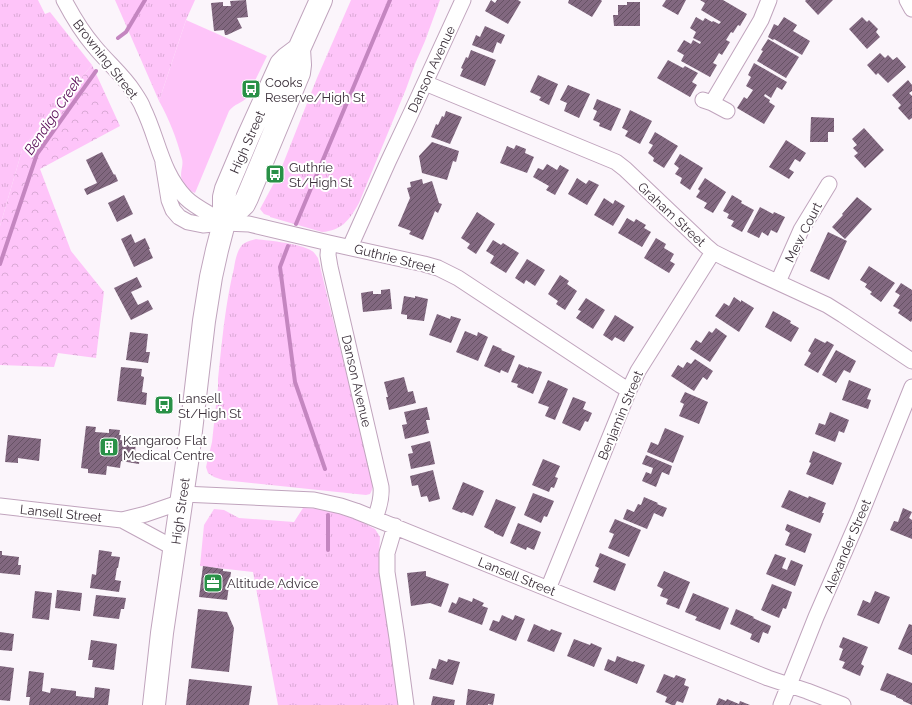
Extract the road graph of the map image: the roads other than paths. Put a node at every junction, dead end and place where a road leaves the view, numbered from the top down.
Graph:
1 (64, 0) edge
2 (321, 0) edge
3 (463, 0) edge
4 (769, 0) edge
5 (908, 0) edge
6 (912, 9) edge
7 (425, 83) junction
8 (727, 111) dead end
9 (830, 184) dead end
10 (224, 223) junction
11 (329, 243) junction
12 (350, 247) junction
13 (713, 252) junction
14 (778, 282) junction
15 (912, 361) edge
16 (912, 387) edge
17 (629, 390) junction
18 (181, 498) junction
19 (0, 506) edge
20 (375, 518) junction
21 (122, 520) junction
22 (394, 526) junction
23 (174, 548) junction
24 (548, 589) junction
25 (789, 684) junction
26 (154, 705) edge
27 (406, 705) edge
28 (780, 705) edge
29 (843, 705) edge

1 - 10 street, Browning Street
2 - 10 highway, High Street
3 - 7 street, Danson Avenue
4 - 8 street
5 - 6 street
7 - 12 street, Danson Avenue
7 - 13 street, Graham Street
9 - 14 street, Mew Court
10 - 11 street, Guthrie Street
10 - 18 highway, High Street
11 - 12 street, Guthrie Street
11 - 20 street, Danson Avenue
12 - 17 street, Guthrie Street
13 - 14 street, Graham Street
13 - 17 street, Benjamin Street
14 - 15 street, Graham Street
16 - 25 street, Alexander Street
17 - 24 street, Benjamin Street
18 - 20 street, Lansell Street
18 - 21 street, Lansell Street
18 - 23 highway, High Street
19 - 21 street, Lansell Street
20 - 22 street, Lansell Street
21 - 23 street, Lansell Street
22 - 24 street, Lansell Street
22 - 27 street
23 - 26 highway, High Street
24 - 25 street, Lansell Street
25 - 28 street, Alexander Street
25 - 29 street, Lansell Street

